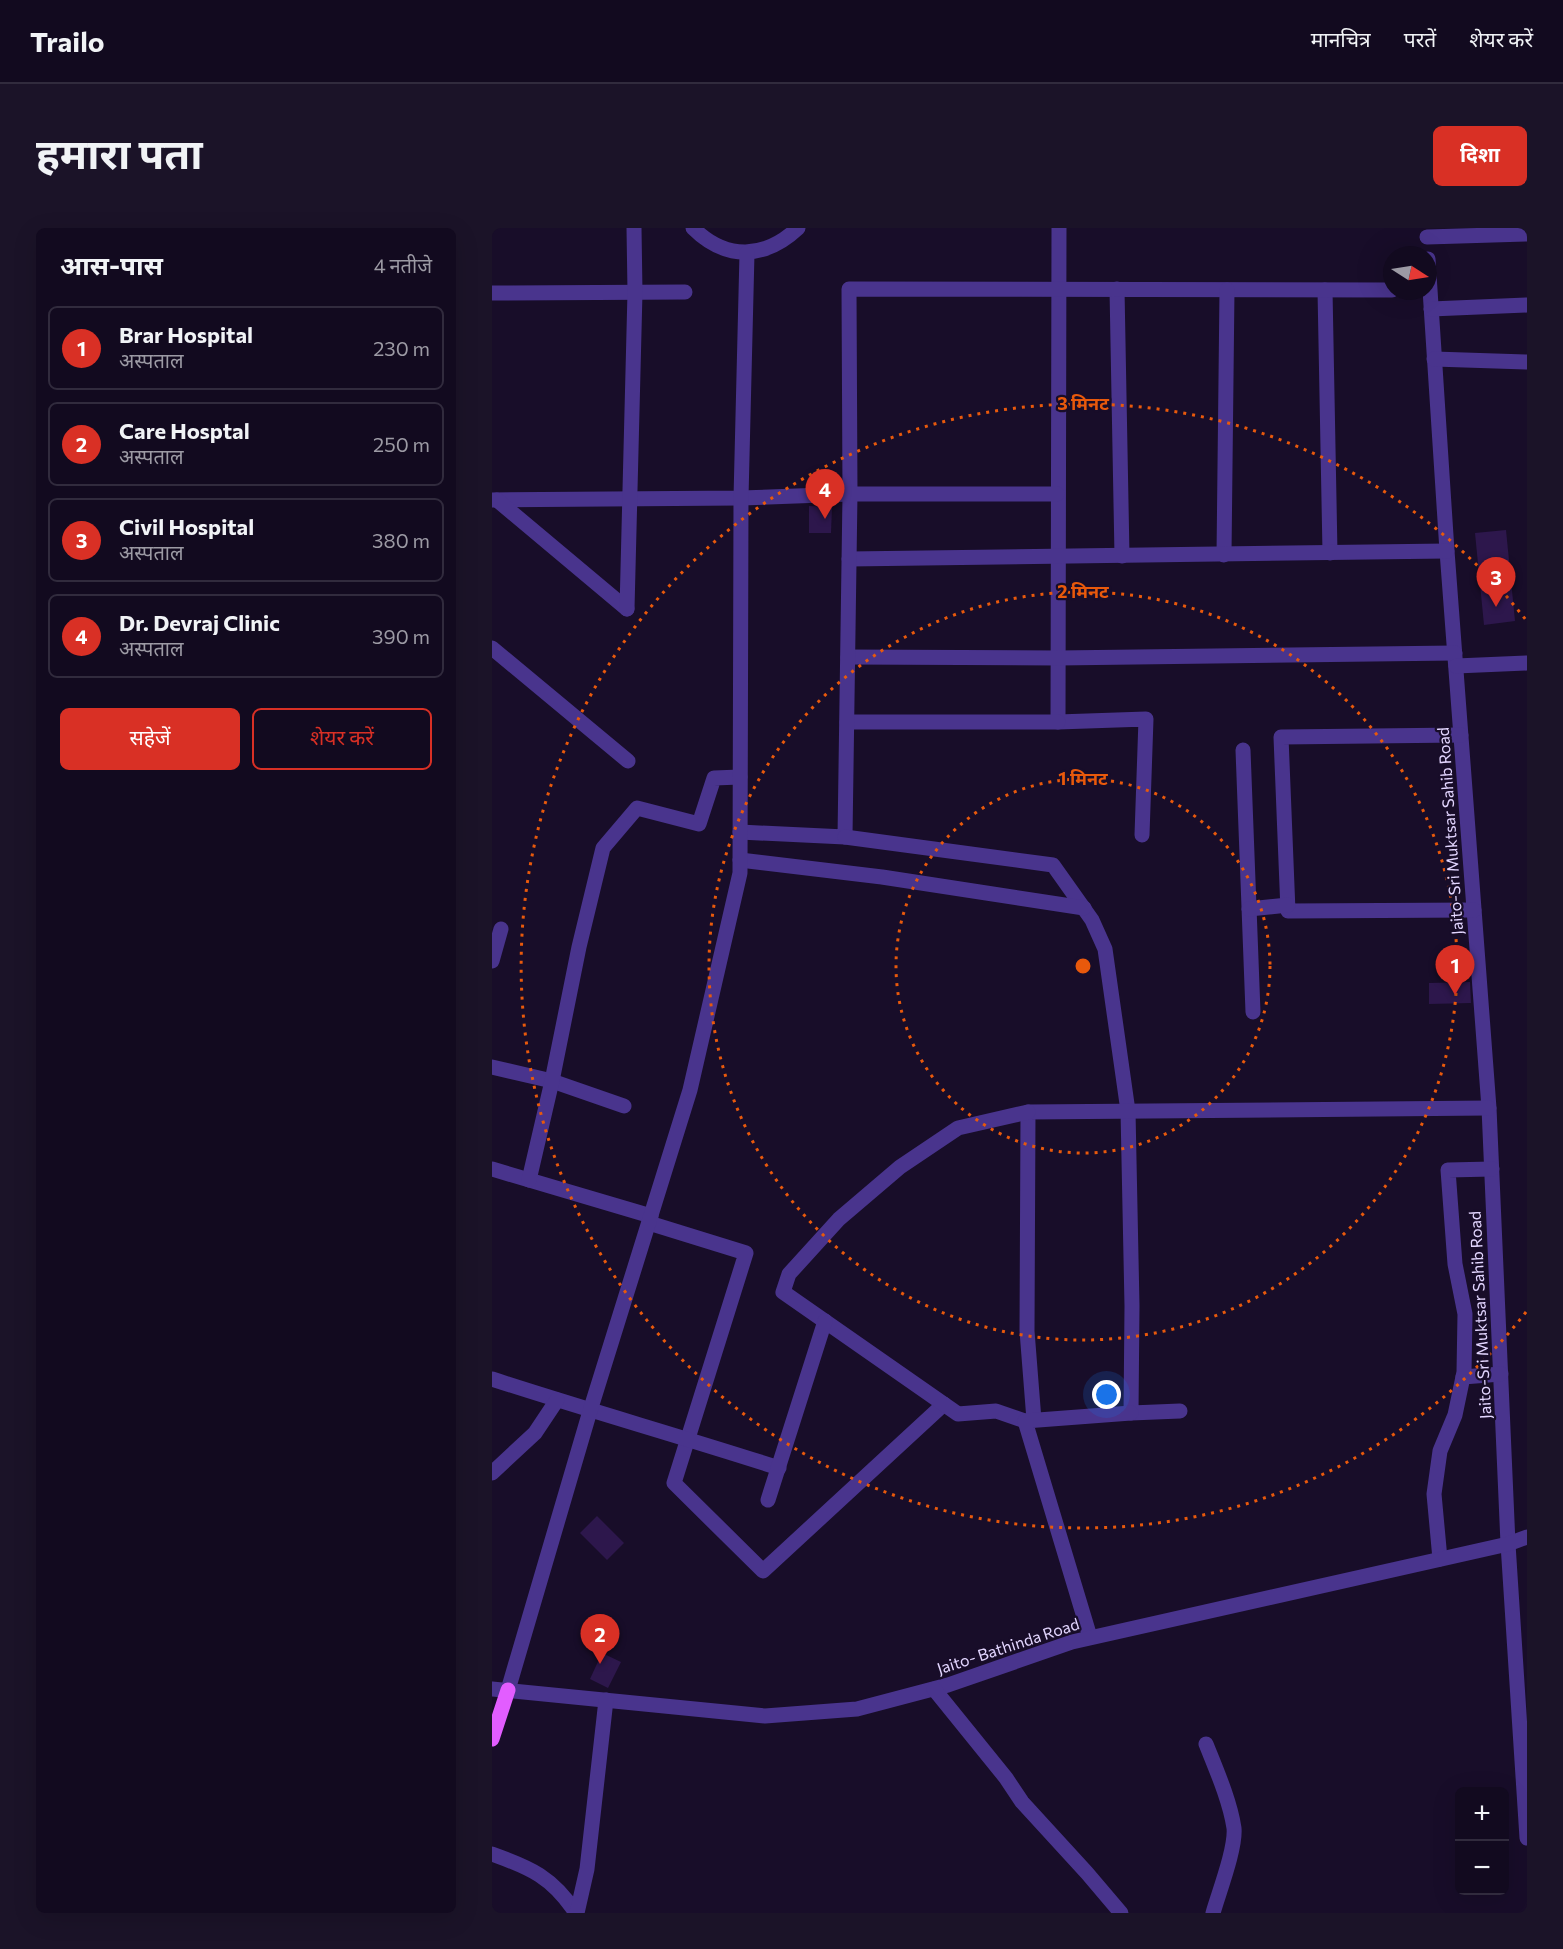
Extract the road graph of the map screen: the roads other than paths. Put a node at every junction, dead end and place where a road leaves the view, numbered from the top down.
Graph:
1 (634, 228) edge
2 (693, 228) edge
3 (798, 228) edge
4 (1059, 228) edge
5 (1426, 233) edge
6 (1527, 234) edge
7 (747, 253) junction
8 (1059, 289) junction
9 (1117, 289) junction
10 (1227, 290) junction
11 (1325, 290) junction
12 (1383, 290) edge
13 (635, 292) junction
14 (685, 292) dead end
15 (492, 293) edge
16 (1430, 300) edge
17 (1527, 305) edge
18 (1431, 309) junction
19 (1434, 359) junction
20 (1527, 362) edge
21 (850, 494) junction
22 (1057, 494) junction
23 (630, 498) junction
24 (741, 498) junction
25 (495, 500) edge
26 (1447, 551) junction
27 (1330, 553) junction
28 (1224, 555) junction
29 (1122, 556) junction
30 (1057, 557) junction
31 (849, 559) junction
32 (492, 648) edge
33 (848, 657) junction
34 (1058, 658) junction
35 (1455, 660) junction
36 (1527, 663) edge
37 (847, 722) junction
38 (1058, 722) junction
39 (1461, 735) junction
40 (1243, 750) dead end
41 (628, 761) dead end
42 (740, 777) junction
43 (740, 832) junction
44 (1142, 835) dead end
45 (845, 837) junction
46 (740, 860) junction
47 (1288, 905) junction
48 (1083, 908) junction
49 (1249, 909) junction
50 (1474, 910) junction
51 (501, 929) dead end
52 (492, 961) edge
53 (1253, 1012) dead end
54 (492, 1067) edge
55 (552, 1082) junction
56 (624, 1106) dead end
57 (1489, 1108) junction
58 (1128, 1111) junction
59 (1028, 1112) junction
60 (492, 1169) edge
61 (1492, 1169) junction
62 (529, 1180) junction
63 (650, 1220) junction
64 (825, 1321) junction
65 (1501, 1374) junction
66 (1463, 1377) junction
67 (492, 1379) edge
68 (557, 1400) junction
69 (944, 1404) junction
70 (1180, 1411) dead end
71 (590, 1412) junction
72 (1131, 1413) junction
73 (1030, 1421) junction
74 (688, 1439) junction
75 (778, 1468) junction
76 (492, 1473) edge
77 (768, 1500) dead end
78 (1527, 1537) edge
79 (1508, 1544) junction
80 (1440, 1559) junction
81 (1090, 1637) junction
82 (492, 1689) edge
83 (934, 1689) junction
84 (508, 1690) junction
85 (606, 1700) junction
86 (492, 1739) edge
87 (1206, 1744) dead end
88 (1527, 1838) edge
89 (492, 1854) edge
90 (577, 1913) edge
91 (1121, 1913) edge
92 (1213, 1913) edge

1 - 13 street
2 - 7 street
3 - 7 street
4 - 8 street
5 - 6 street
7 - 24 street
8 - 9 street
8 - 21 street
8 - 22 street
9 - 10 street
9 - 29 street
10 - 11 street
10 - 28 street
11 - 12 street
11 - 27 street
13 - 14 street
13 - 15 street
13 - 23 street
16 - 18 street, Jaito-Sri Muktsar Sahib Road
17 - 18 street
18 - 19 street, Jaito-Sri Muktsar Sahib Road
19 - 20 street
19 - 26 street, Jaito-Sri Muktsar Sahib Road
21 - 22 street
21 - 24 street
21 - 31 street
22 - 30 street
23 - 24 street
23 - 25 street
23 - 25 street
24 - 42 street
26 - 27 street
26 - 35 street, Jaito-Sri Muktsar Sahib Road
27 - 28 street
28 - 29 street
29 - 30 street
30 - 31 street
30 - 34 street
31 - 33 street
32 - 41 street
33 - 34 street
33 - 37 street
34 - 35 street
34 - 38 street
35 - 36 street
35 - 39 street, Jaito-Sri Muktsar Sahib Road
37 - 38 street
37 - 45 street
38 - 44 street
39 - 47 street
39 - 50 street, Jaito-Sri Muktsar Sahib Road
40 - 49 street
42 - 43 street
42 - 55 street
43 - 45 street
43 - 46 street
45 - 48 street
46 - 48 street
46 - 63 street
47 - 49 street
47 - 50 street
48 - 58 street
49 - 53 street
50 - 57 street, Jaito-Sri Muktsar Sahib Road
51 - 52 street
54 - 55 street
55 - 56 street
55 - 62 street
57 - 58 street
57 - 61 street, Jaito-Sri Muktsar Sahib Road
58 - 59 street
58 - 72 street
59 - 64 street
59 - 73 street
60 - 62 street
61 - 65 street, Jaito-Sri Muktsar Sahib Road
61 - 66 street
62 - 63 street
63 - 71 street
63 - 74 street
64 - 69 street
64 - 75 street
65 - 66 street
65 - 79 street, Jaito-Sri Muktsar Sahib Road
66 - 80 street
67 - 68 street
68 - 71 street
68 - 76 street
69 - 73 street
69 - 74 street
70 - 72 street
71 - 74 street
71 - 84 street
72 - 73 street
73 - 81 street
74 - 75 street
75 - 77 street
78 - 79 street, Jaito- Bathinda Road
79 - 80 street, Jaito- Bathinda Road
79 - 88 street, Jaito-Sri Muktsar Sahib Road
80 - 81 street, Jaito- Bathinda Road
81 - 83 street, Jaito- Bathinda Road
82 - 84 street, Jaito- Bathinda Road
83 - 85 street, Jaito- Bathinda Road
83 - 91 street
84 - 85 street, Jaito- Bathinda Road
84 - 86 main road
85 - 90 street
87 - 92 street
89 - 90 street

